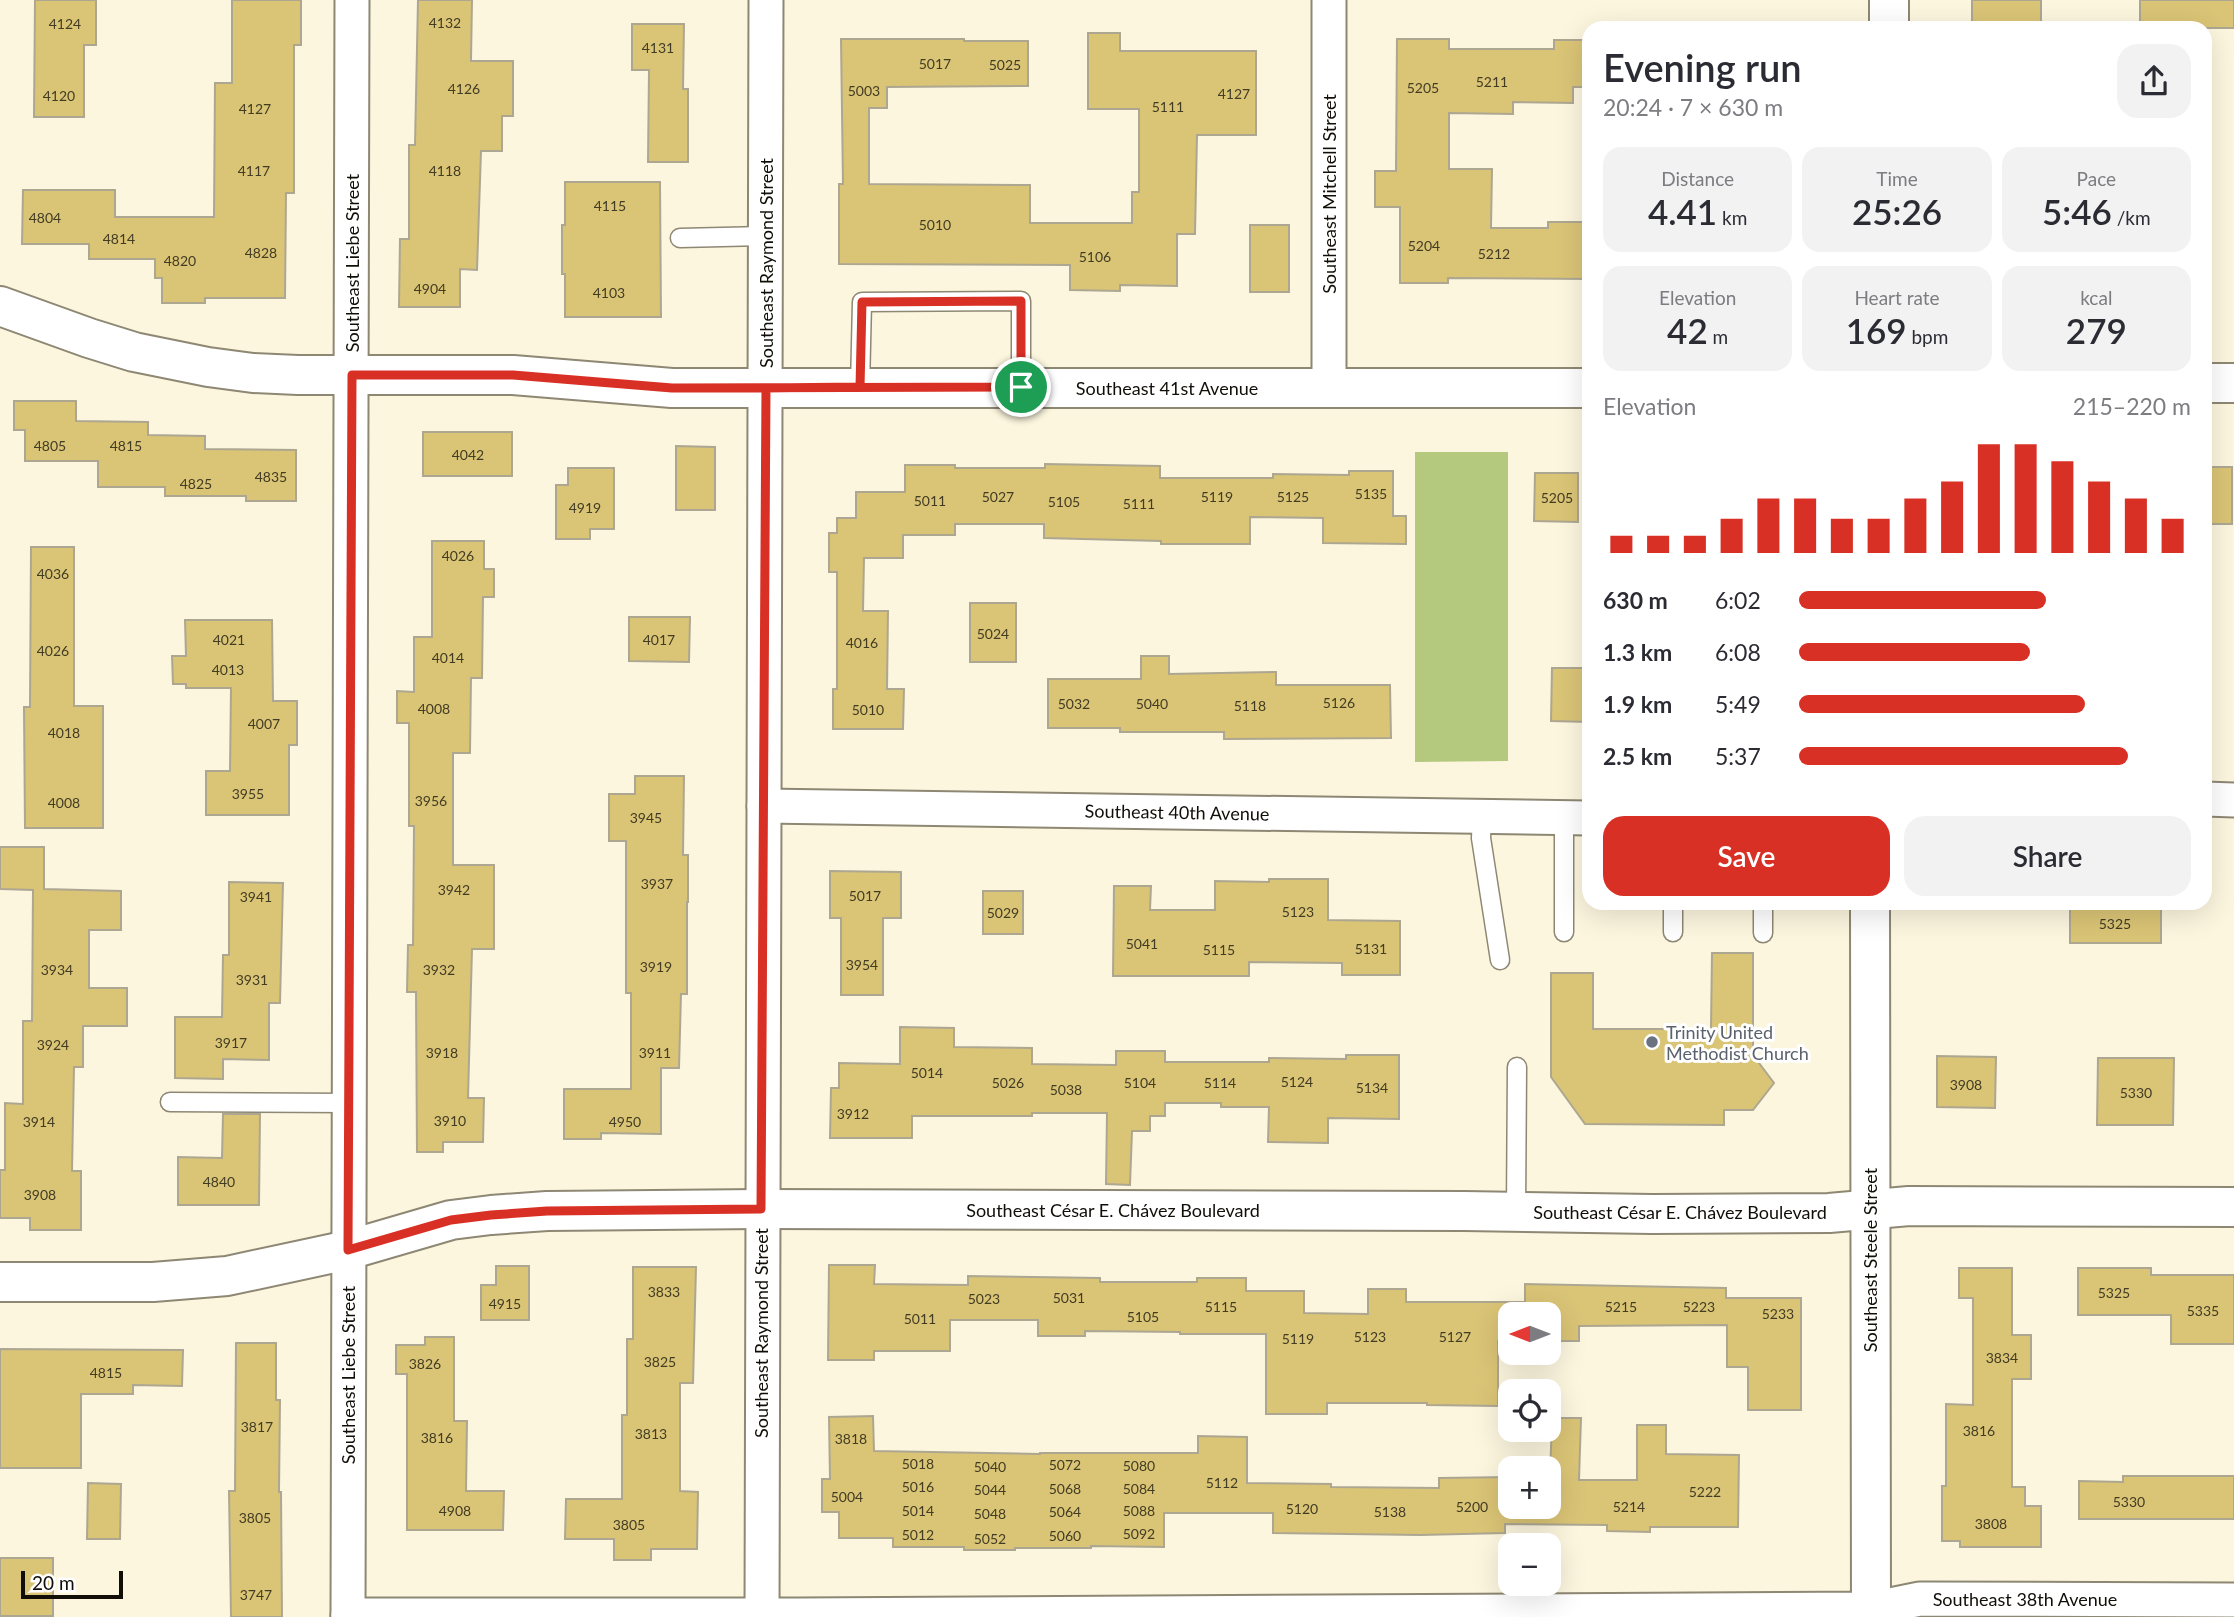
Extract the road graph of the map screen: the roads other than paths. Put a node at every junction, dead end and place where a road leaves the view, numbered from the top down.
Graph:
1 (352, 0) edge
2 (766, 0) edge
3 (1329, 0) edge
4 (1889, 0) edge
5 (1889, 21) edge
6 (766, 236) junction
7 (680, 238) dead end
8 (0, 306) edge
9 (352, 375) junction
10 (2212, 383) edge
11 (2234, 383) edge
12 (860, 387) junction
13 (1021, 387) junction
14 (766, 388) junction
15 (1329, 388) junction
16 (1582, 388) edge
17 (2212, 799) edge
18 (2234, 800) edge
19 (764, 806) junction
20 (1482, 817) junction
21 (1576, 818) edge
22 (1673, 910) edge
23 (1763, 910) edge
24 (1870, 910) edge
25 (1564, 932) dead end
26 (1673, 932) dead end
27 (1763, 933) dead end
28 (1500, 960) dead end
29 (1517, 1067) dead end
30 (170, 1102) dead end
31 (349, 1103) junction
32 (2234, 1207) edge
33 (761, 1209) junction
34 (1869, 1210) junction
35 (1516, 1212) junction
36 (348, 1250) junction
37 (0, 1282) edge
38 (2234, 1600) edge
39 (1871, 1613) edge
40 (348, 1616) edge
41 (762, 1616) edge

1 - 9 street, Southeast Liebe Street
2 - 6 street, Southeast Raymond Street
3 - 15 street, Southeast Mitchell Street
4 - 5 street
6 - 7 lane
6 - 14 street, Southeast Raymond Street
8 - 9 street, Southeast 41st Avenue
9 - 14 street, Southeast 41st Avenue
9 - 31 street, Southeast Liebe Street
10 - 11 street
12 - 13 street, Southeast 41st Avenue
12 - 13 lane
12 - 14 street, Southeast 41st Avenue
13 - 15 street, Southeast 41st Avenue
14 - 19 street, Southeast Raymond Street
15 - 16 street, Southeast 41st Avenue
17 - 18 street
19 - 20 street, Southeast 40th Avenue
19 - 33 street, Southeast Raymond Street
20 - 21 street, Southeast 40th Avenue
20 - 28 lane
21 - 25 lane
22 - 26 lane
23 - 27 lane
24 - 34 street, Southeast Steele Street
29 - 35 lane
30 - 31 lane
31 - 36 street, Southeast Liebe Street
32 - 34 street, Southeast César E. Chávez Boulevard
33 - 35 street, Southeast César E. Chávez Boulevard
33 - 36 street, Southeast César E. Chávez Boulevard
33 - 41 street, Southeast Raymond Street
34 - 35 street, Southeast César E. Chávez Boulevard
34 - 39 street, Southeast Steele Street
36 - 37 street, Southeast César E. Chávez Boulevard
36 - 40 street, Southeast Liebe Street
38 - 39 street, Southeast 38th Avenue
39 - 41 street, Southeast 38th Avenue
40 - 41 street, Southeast 38th Avenue

